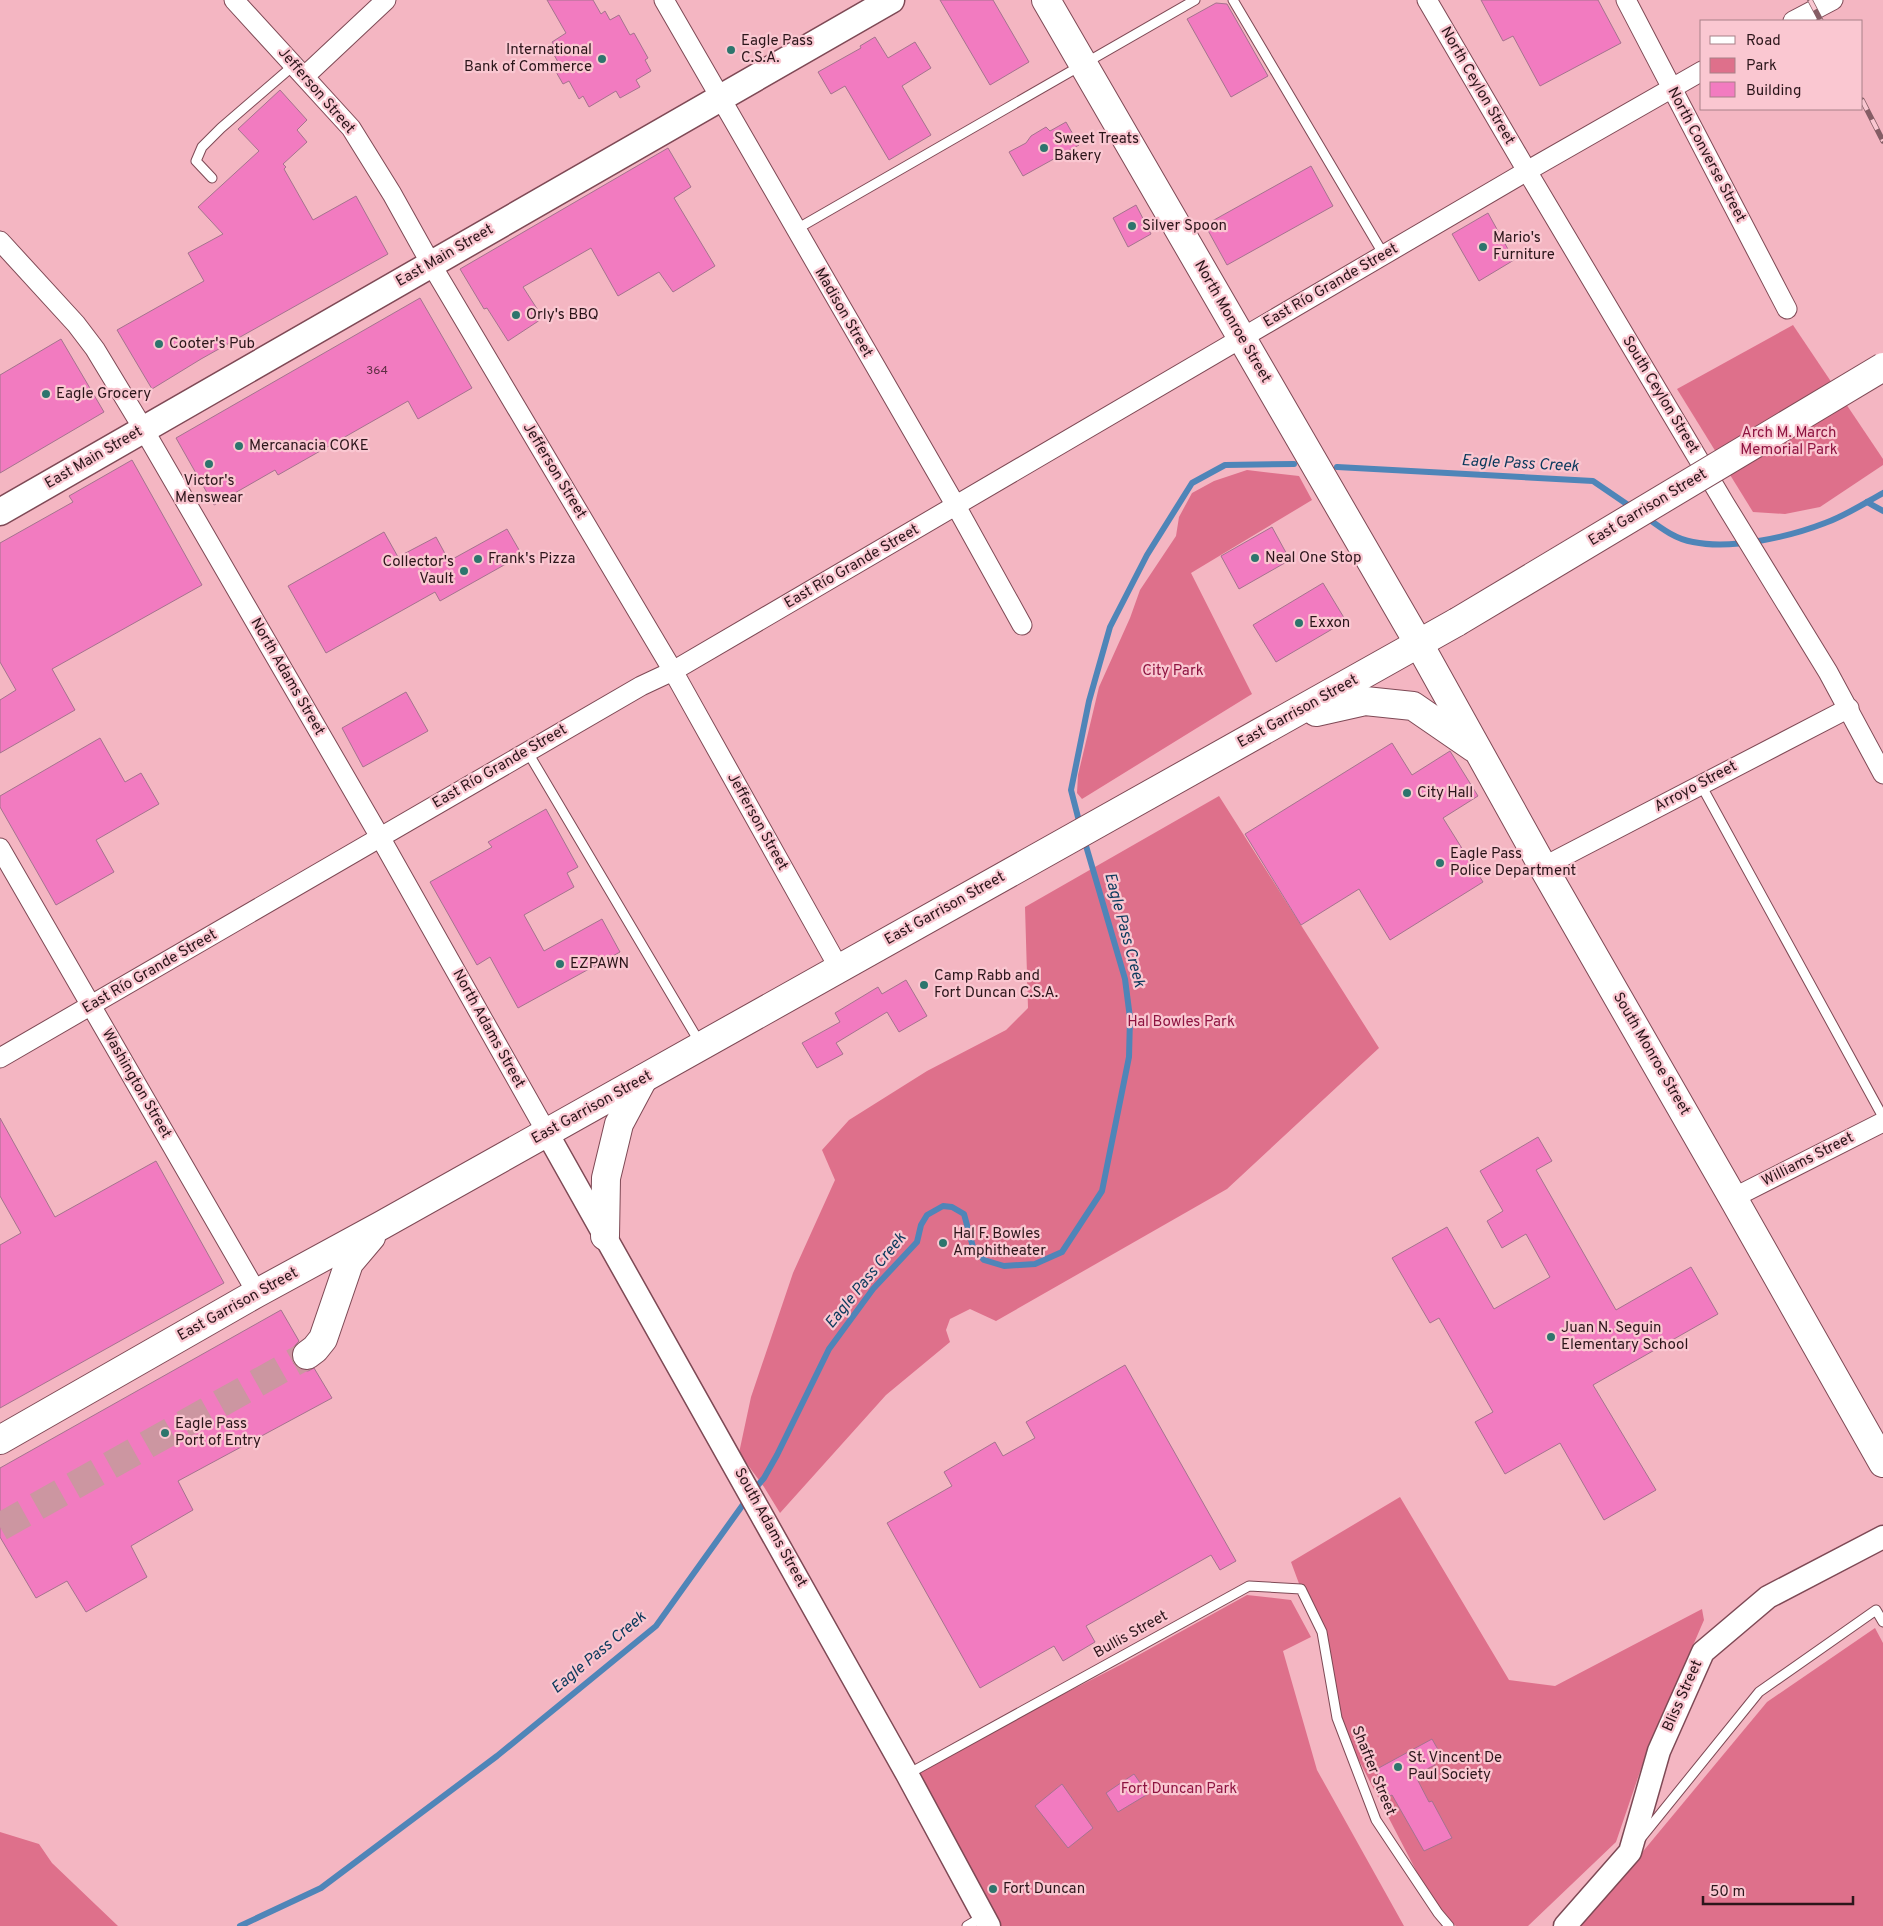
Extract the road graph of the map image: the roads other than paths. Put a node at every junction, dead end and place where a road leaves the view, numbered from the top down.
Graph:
1 (234, 0) edge
2 (386, 0) edge
3 (664, 0) edge
4 (891, 0) edge
5 (1046, 0) edge
6 (1195, 0) edge
7 (1233, 0) edge
8 (1427, 0) edge
9 (1626, 0) edge
10 (1833, 0) edge
11 (1796, 20) edge
12 (1083, 64) junction
13 (299, 70) junction
14 (1700, 72) edge
15 (1671, 88) junction
16 (721, 98) junction
17 (1526, 171) junction
18 (212, 178) dead end
19 (795, 230) junction
20 (0, 241) edge
21 (1384, 255) junction
22 (432, 264) junction
23 (1787, 309) dead end
24 (1242, 339) junction
25 (1883, 367) edge
26 (144, 430) junction
27 (956, 506) junction
28 (0, 512) edge
29 (1022, 626) dead end
30 (1420, 644) junction
31 (673, 671) junction
32 (1849, 708) junction
33 (1285, 719) junction
34 (1478, 750) junction
35 (527, 752) junction
36 (1883, 774) edge
37 (1701, 785) junction
38 (380, 837) junction
39 (0, 848) edge
40 (1543, 867) junction
41 (839, 968) junction
42 (91, 1006) junction
43 (702, 1045) junction
44 (0, 1058) edge
45 (643, 1079) junction
46 (1883, 1117) edge
47 (1883, 1122) edge
48 (547, 1133) junction
49 (1733, 1198) junction
50 (382, 1225) junction
51 (605, 1236) junction
52 (258, 1293) junction
53 (307, 1355) tunnel mouth
54 (0, 1440) edge
55 (1883, 1463) edge
56 (1883, 1537) edge
57 (1883, 1622) edge
58 (1327, 1667) joint
59 (907, 1774) junction
60 (1630, 1852) junction
61 (980, 1923) edge
62 (1449, 1926) edge
63 (1565, 1926) edge

1 - 13 street, Jefferson Street
2 - 13 street
3 - 16 street, Madison Street
4 - 16 main road, East Main Street
5 - 12 main road, North Monroe Street
6 - 12 lane
7 - 21 lane
8 - 17 street, North Ceylon Street
9 - 15 street, North Converse Street
10 - 11 street
12 - 19 lane
12 - 24 main road, North Monroe Street
13 - 18 lane
13 - 22 street, Jefferson Street
14 - 15 street, East Río Grande Street
15 - 17 street, East Río Grande Street
15 - 23 street, North Converse Street
16 - 19 street, Madison Street
16 - 22 main road, East Main Street
17 - 21 street, East Río Grande Street
17 - 32 street, South Ceylon Street
19 - 27 street, Madison Street
20 - 26 street, North Adams Street
21 - 24 street, East Río Grande Street
22 - 26 main road, East Main Street
22 - 31 street, Jefferson Street
24 - 27 street, East Río Grande Street
24 - 30 main road, North Monroe Street
25 - 30 main road, East Garrison Street, bridge
26 - 28 main road, East Main Street
26 - 38 street, North Adams Street
27 - 29 street, Madison Street
27 - 31 street, East Río Grande Street
30 - 33 main road, East Garrison Street
30 - 34 main road, South Monroe Street
31 - 35 street, East Río Grande Street
31 - 41 street, Jefferson Street
32 - 36 street, South Ceylon Street
32 - 37 street, Arroyo Street
33 - 34 main road
33 - 41 main road, East Garrison Street
34 - 40 main road, South Monroe Street
35 - 38 street, East Río Grande Street
35 - 43 lane
37 - 40 street, Arroyo Street
37 - 46 lane
38 - 42 street, East Río Grande Street
38 - 48 street, North Adams Street
39 - 42 street, Washington Street
40 - 49 main road, South Monroe Street
41 - 43 main road, East Garrison Street
42 - 44 street, East Río Grande Street
42 - 52 street, Washington Street
43 - 45 main road, East Garrison Street
45 - 48 main road, East Garrison Street
45 - 51 main road
47 - 49 street, Williams Street
48 - 50 main road, East Garrison Street
48 - 51 street, South Adams Street
49 - 55 main road, South Monroe Street
50 - 52 main road, East Garrison Street
50 - 53 main road
51 - 59 street, South Adams Street
52 - 54 main road, East Garrison Street
56 - 60 street, Bliss Street
57 - 60 lane
58 - 59 lane, Bullis Street
58 - 62 lane, Shafter Street
59 - 61 street, South Adams Street
60 - 63 street, Bliss Street

